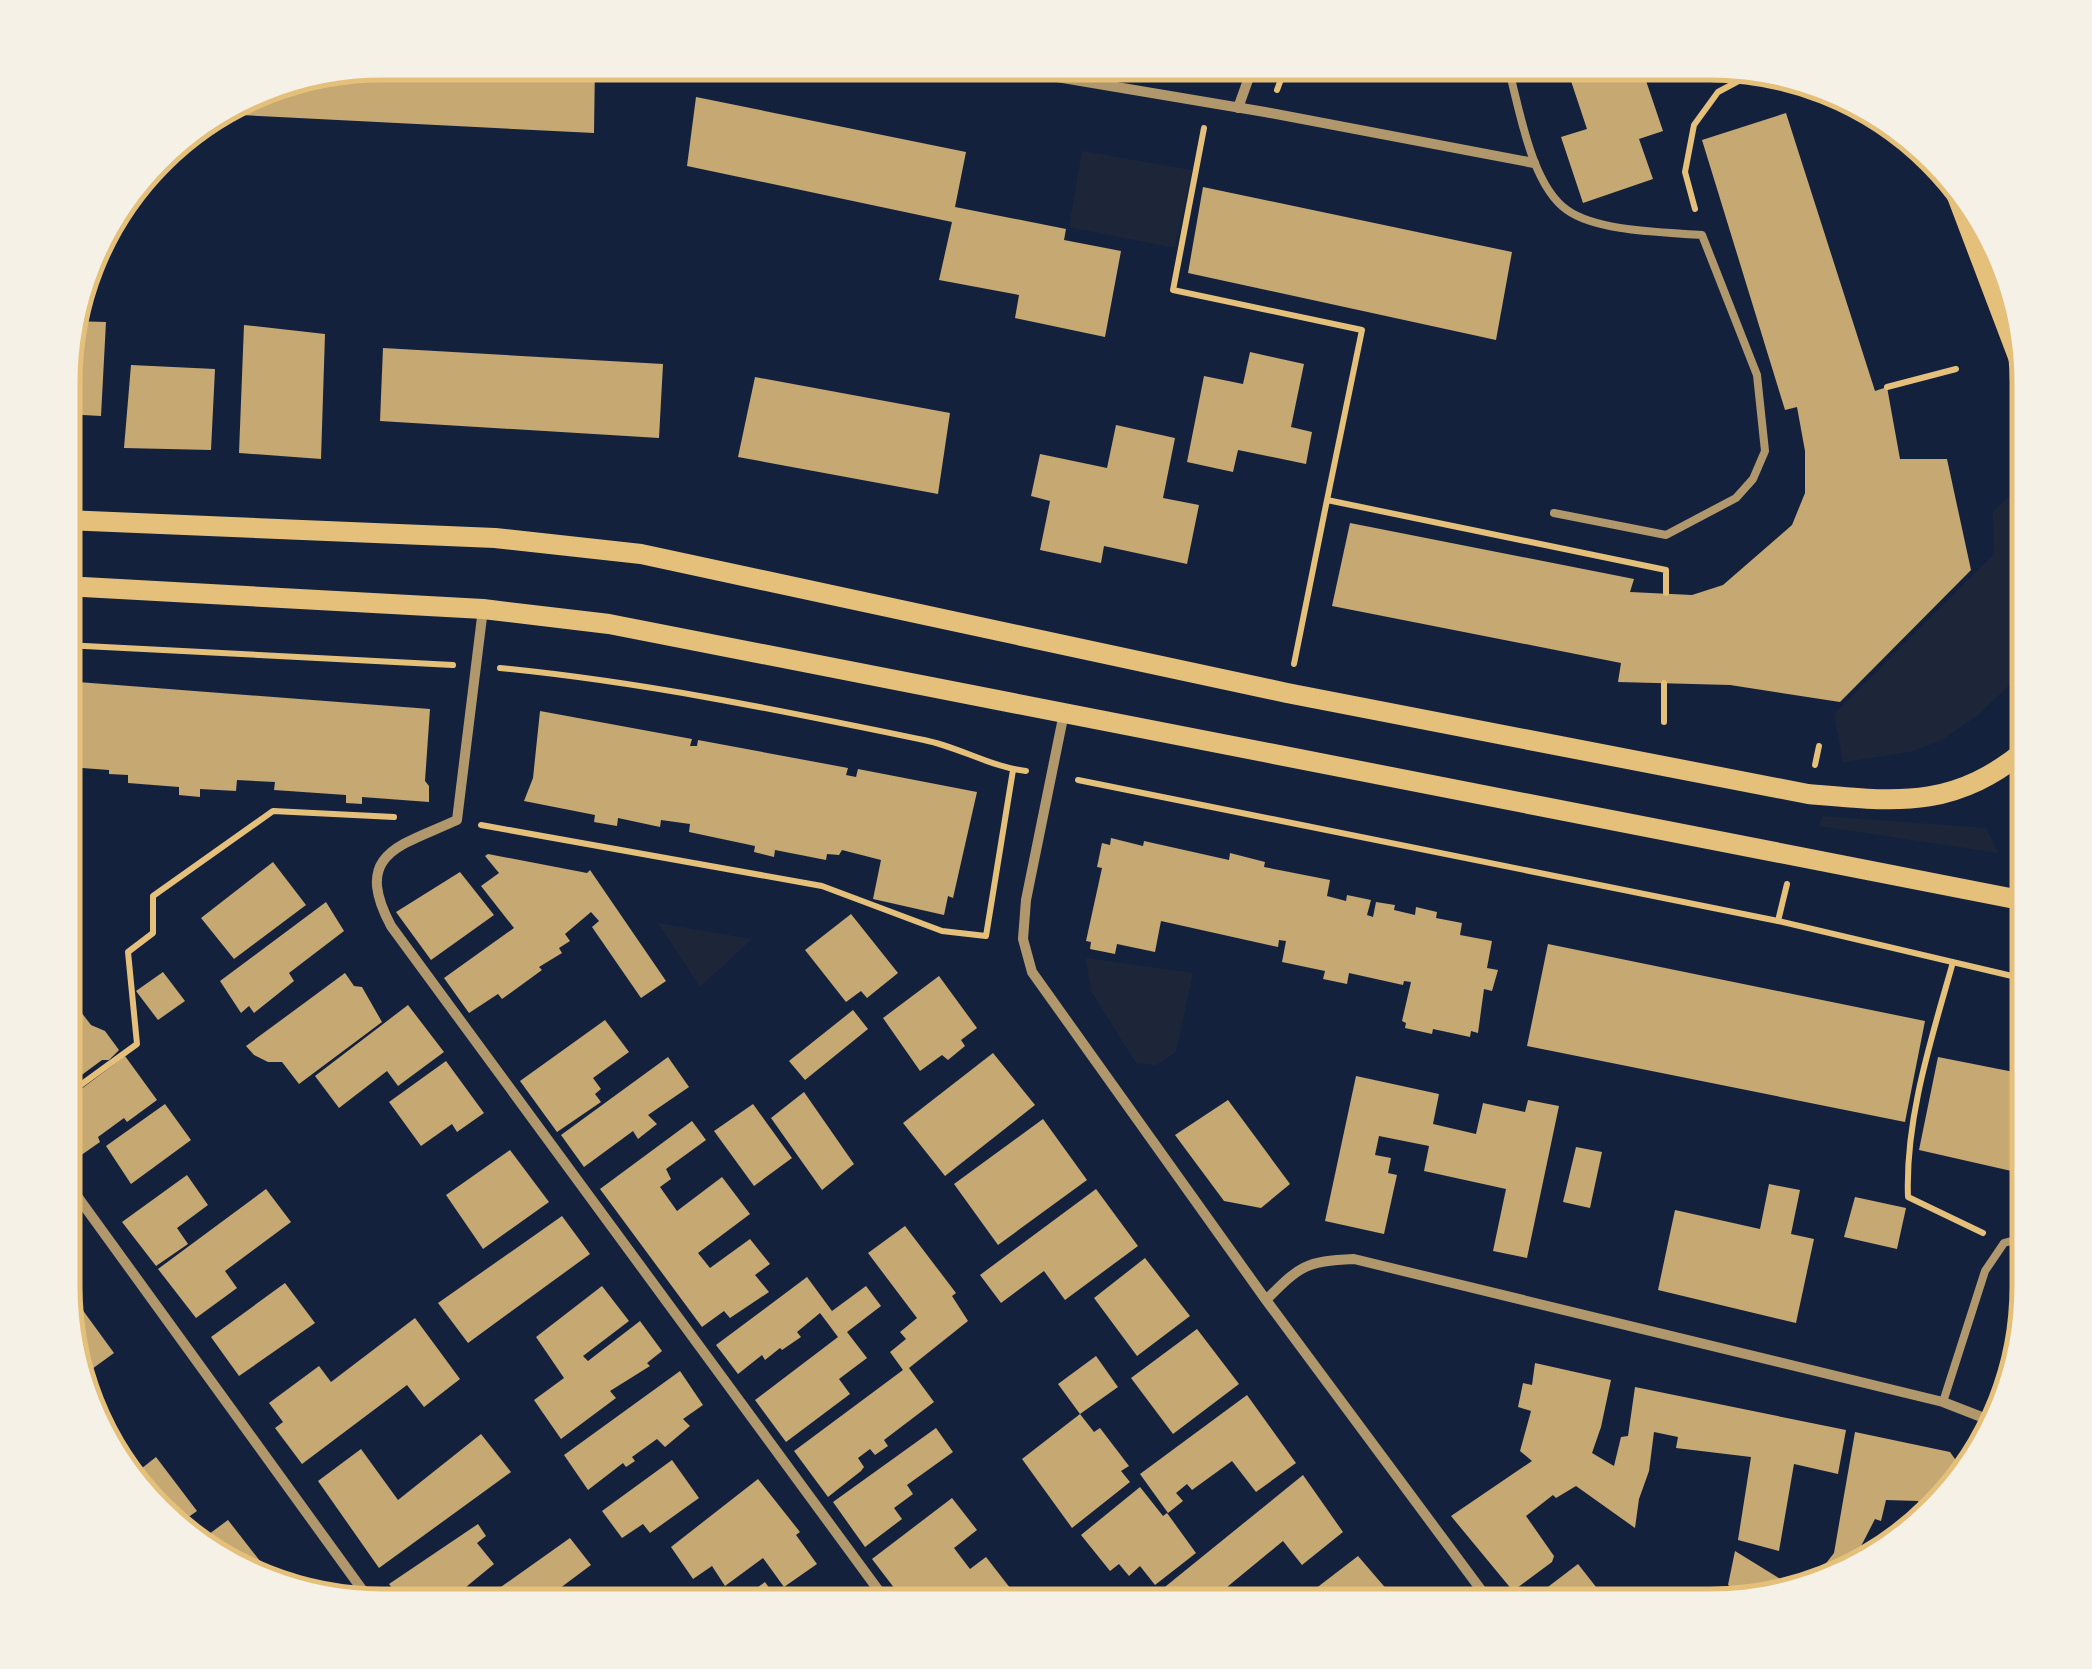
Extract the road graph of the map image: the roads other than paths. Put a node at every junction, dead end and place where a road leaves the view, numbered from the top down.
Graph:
1 (1080, 81) edge
2 (1248, 81) edge
3 (1512, 81) edge
4 (1238, 108) junction
5 (1534, 163) junction
6 (1968, 225) edge
7 (2005, 322) edge
8 (1554, 513) dead end
9 (80, 521) edge
10 (80, 587) edge
11 (483, 609) junction
12 (1064, 712) junction
13 (2012, 762) edge
14 (2011, 899) edge
15 (81, 1201) edge
16 (2011, 1241) edge
17 (1266, 1300) junction
18 (1943, 1402) junction
19 (1982, 1417) edge
20 (361, 1588) edge
21 (877, 1588) edge
22 (1480, 1589) edge

1 - 4 street
2 - 4 street
3 - 5 lane
4 - 5 street
5 - 8 lane
6 - 7 main road
9 - 13 main road
10 - 11 main road
11 - 12 main road
11 - 21 street
12 - 14 main road
12 - 17 street
15 - 20 street
16 - 18 lane
17 - 18 street
17 - 22 street
18 - 19 street

